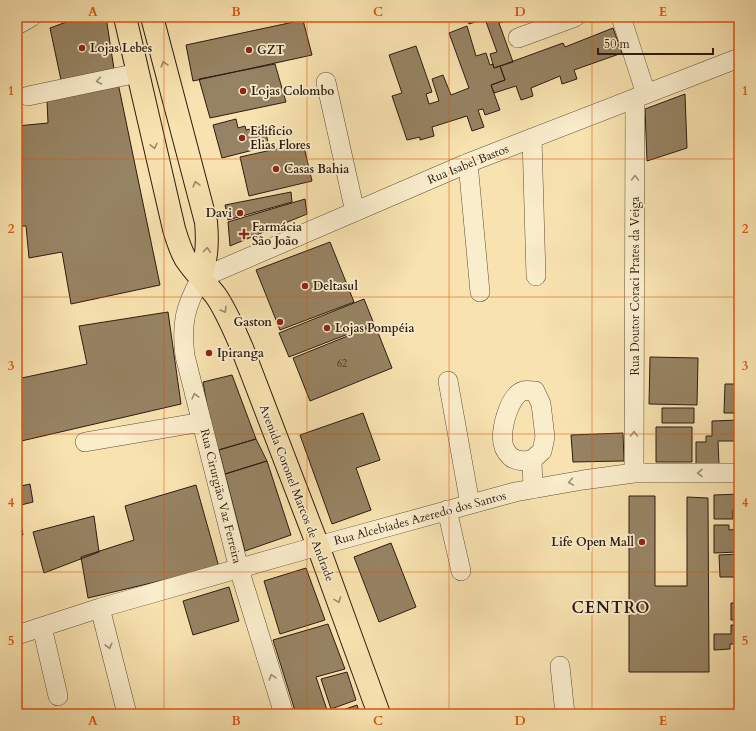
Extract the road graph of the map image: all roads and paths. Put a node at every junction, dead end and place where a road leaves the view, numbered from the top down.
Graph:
1 (31, 17) edge
2 (125, 17) edge
3 (152, 17) edge
4 (575, 17) edge
5 (621, 17) edge
6 (17, 25) edge
7 (518, 38) dead end
8 (739, 58) edge
9 (138, 73) junction
10 (326, 82) dead end
11 (28, 96) dead end
12 (640, 97) junction
13 (532, 138) junction
14 (468, 163) junction
15 (355, 212) junction
16 (536, 276) dead end
17 (201, 278) junction
18 (480, 292) dead end
19 (448, 381) dead end
20 (202, 422) junction
21 (85, 442) dead end
22 (532, 460) dead end
23 (634, 473) junction
24 (739, 473) edge
25 (533, 489) junction
26 (470, 504) junction
27 (447, 510) junction
28 (318, 546) junction
29 (239, 569) junction
30 (461, 571) dead end
31 (100, 608) junction
32 (42, 627) junction
33 (17, 635) edge
34 (560, 666) dead end
35 (58, 696) dead end
36 (127, 714) edge
37 (284, 714) edge
38 (379, 714) edge
39 (564, 714) edge

1 - 6 street
2 - 9 main road, Avenida Coronel Marcos de Andrade
17 -> 3 main road
4 - 7 street
5 - 12 street, Rua Doutor Coraci Prates da Veiga
8 - 12 street, Rua Isabel Bastos
9 -> 11 street
9 -> 17 main road, Avenida Coronel Marcos de Andrade
10 - 15 street
12 - 13 street, Rua Isabel Bastos
23 -> 12 street, Rua Doutor Coraci Prates da Veiga
13 - 14 street, Rua Isabel Bastos
13 - 16 street
14 - 15 street, Rua Isabel Bastos
14 - 18 street
15 - 17 street, Rua Isabel Bastos
20 -> 17 street, Rua Cirurgião Vaz Ferreira
17 -> 28 main road, Avenida Coronel Marcos de Andrade
19 - 26 street
20 - 21 street
20 - 29 street, Rua Cirurgião Vaz Ferreira
22 - 25 street
24 -> 23 street, Rua Alcebíades Azeredo dos Santos
23 -> 25 street, Rua Alcebíades Azeredo dos Santos
25 - 26 street, Rua Alcebíades Azeredo dos Santos
26 - 27 street, Rua Alcebíades Azeredo dos Santos
27 - 28 street, Rua Alcebíades Azeredo dos Santos
27 - 30 street
28 - 29 street, Rua Alcebíades Azeredo dos Santos
28 -> 38 main road, Avenida Coronel Marcos de Andrade
29 - 31 street, Rua Alcebíades Azeredo dos Santos
37 -> 29 street, Rua Cirurgião Vaz Ferreira
31 - 32 street, Rua Alcebíades Azeredo dos Santos
31 -> 36 street
32 - 33 street, Rua Alcebíades Azeredo dos Santos
32 - 35 street
34 - 39 street

